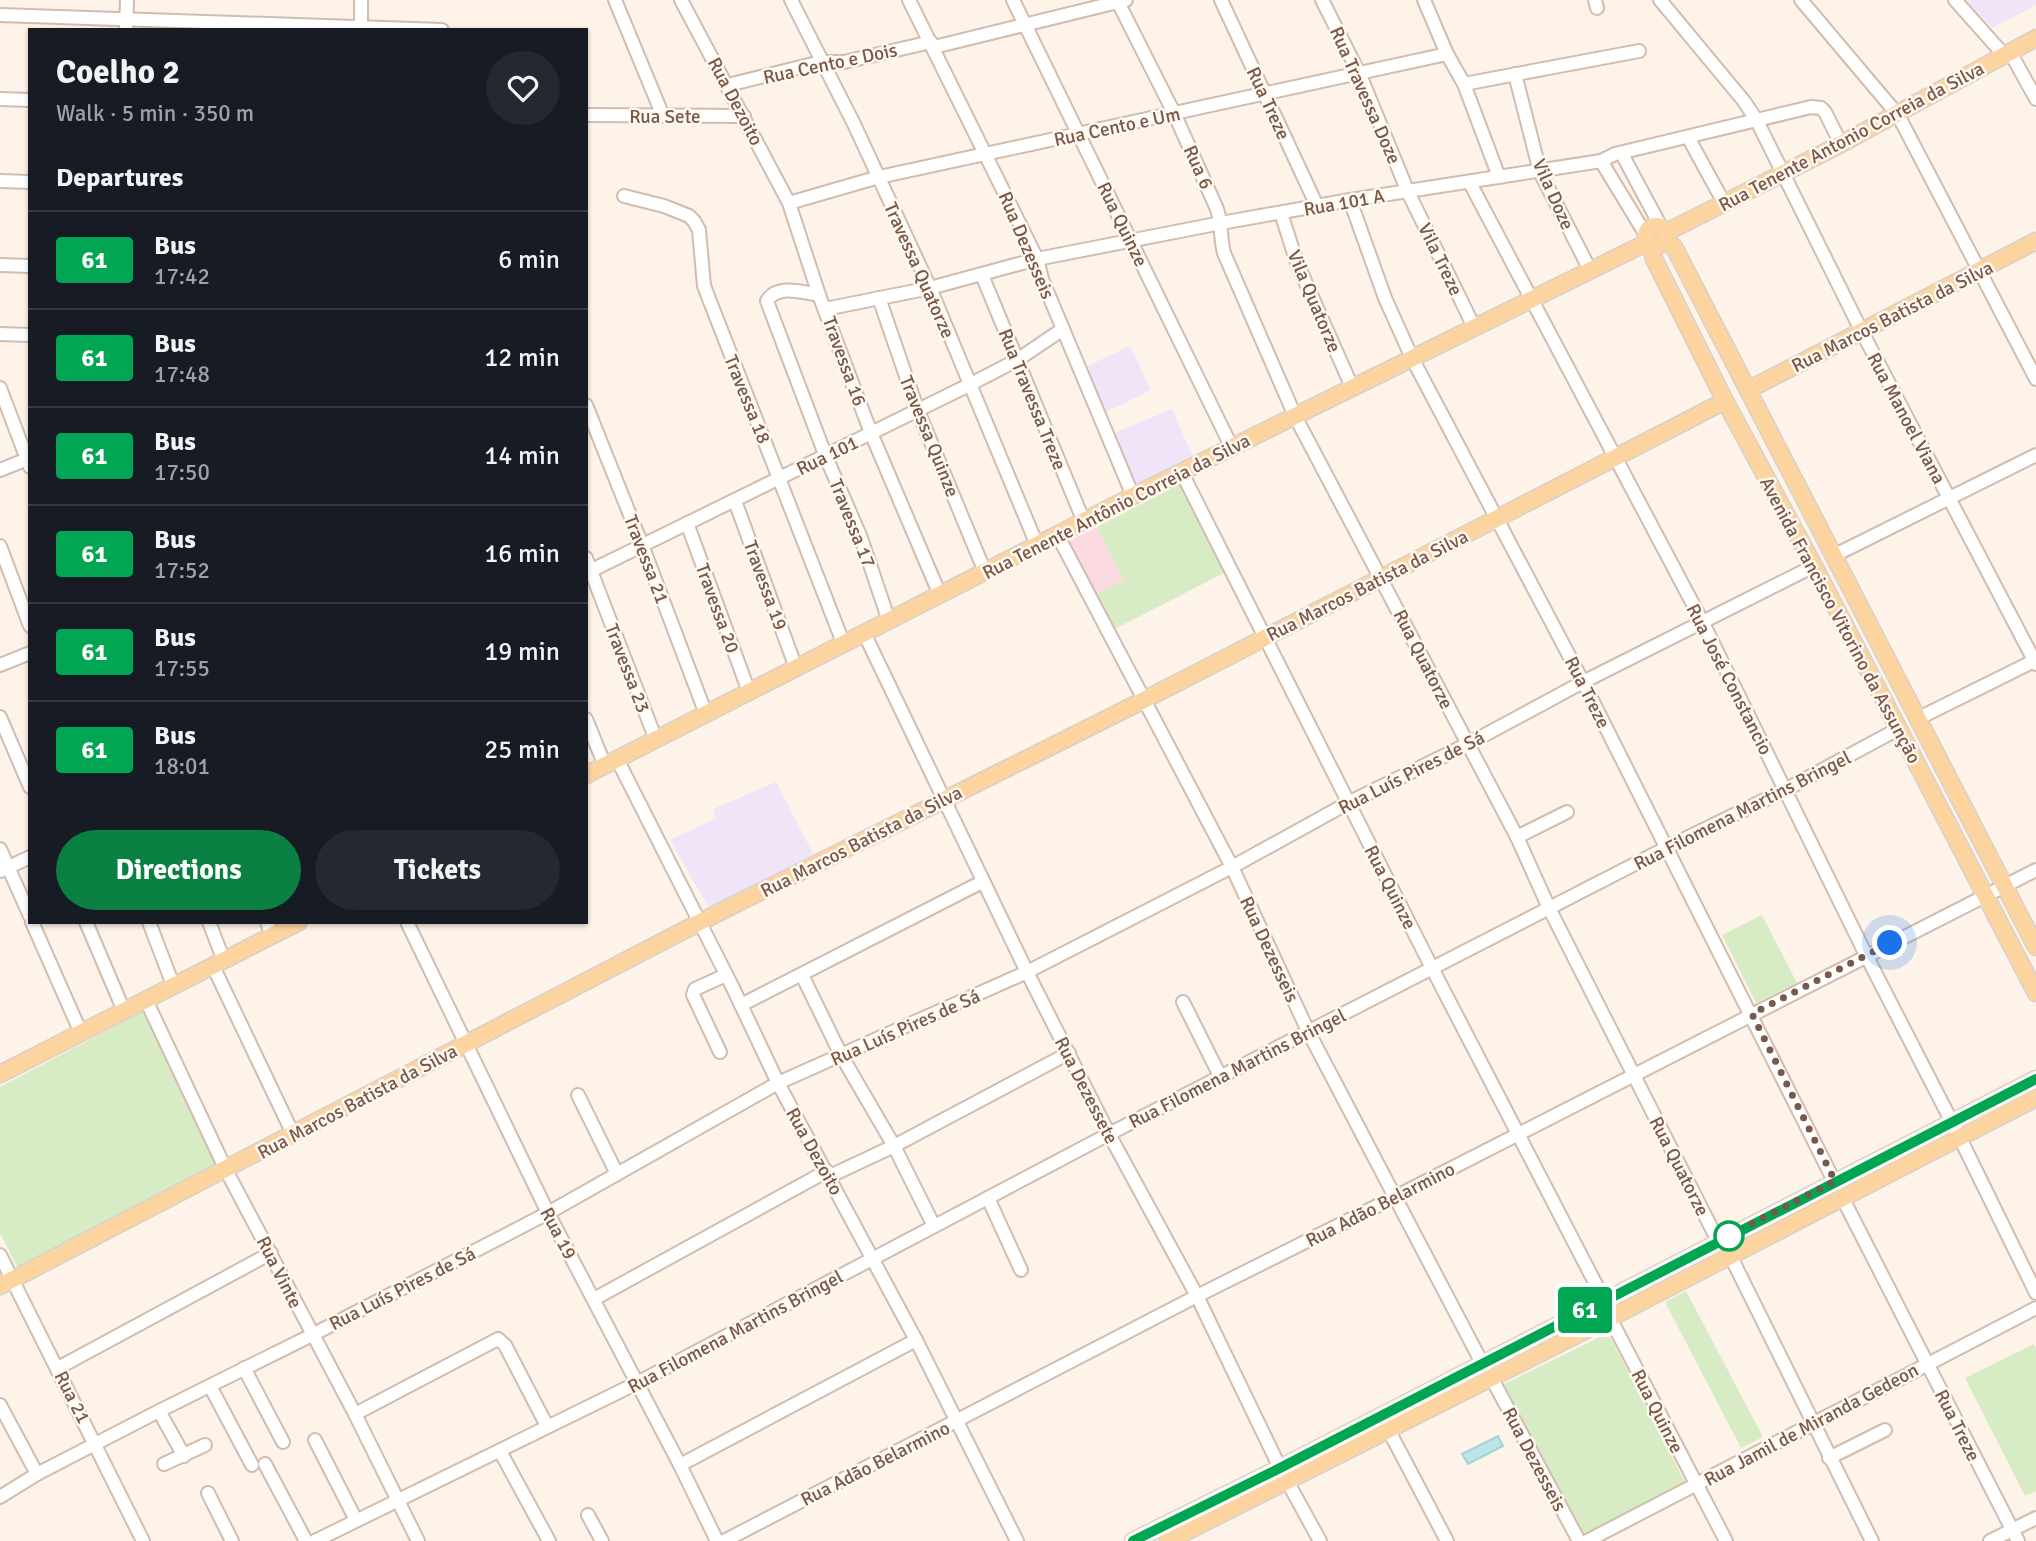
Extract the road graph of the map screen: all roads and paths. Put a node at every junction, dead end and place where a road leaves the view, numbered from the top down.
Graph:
1 (127, 0) edge
2 (361, 0) edge
3 (615, 0) edge
4 (681, 0) edge
5 (792, 0) edge
6 (909, 0) edge
7 (1013, 0) edge
8 (1221, 0) edge
9 (1322, 0) edge
10 (1424, 0) edge
11 (1660, 0) edge
12 (1801, 0) edge
13 (1955, 0) edge
14 (1120, 1) edge
15 (0, 15) edge
16 (1026, 23) junction
17 (126, 24) edge
18 (314, 28) edge
19 (361, 28) edge
20 (2036, 38) edge
21 (932, 44) junction
22 (1639, 51) dead end
23 (2007, 53) junction
24 (1447, 54) junction
25 (821, 62) junction
26 (1515, 74) junction
27 (1360, 75) junction
28 (1464, 84) junction
29 (728, 85) junction
30 (1265, 95) junction
31 (0, 99) edge
32 (28, 100) edge
33 (2036, 100) edge
34 (1174, 113) junction
35 (1898, 114) junction
36 (588, 115) edge
37 (663, 116) junction
38 (744, 116) junction
39 (1756, 119) junction
40 (1080, 134) junction
41 (1688, 137) junction
42 (1841, 144) junction
43 (986, 153) junction
44 (1622, 154) junction
45 (1601, 161) junction
46 (1540, 172) junction
47 (1782, 175) junction
48 (879, 177) junction
49 (1499, 177) junction
50 (0, 181) edge
51 (28, 182) edge
52 (1470, 183) junction
53 (1408, 192) junction
54 (624, 196) dead end
55 (1350, 200) junction
56 (789, 203) junction
57 (1724, 203) junction
58 (1317, 206) junction
59 (1281, 213) junction
60 (1222, 223) junction
61 (1656, 237) junction
62 (2036, 241) edge
63 (1132, 242) junction
64 (1037, 260) junction
65 (0, 265) edge
66 (28, 266) edge
67 (1590, 270) junction
68 (1979, 271) junction
69 (982, 275) junction
70 (930, 288) junction
71 (818, 295) junction
72 (879, 298) junction
73 (1532, 299) junction
74 (825, 309) junction
75 (1474, 327) junction
76 (1063, 329) junction
77 (1861, 330) junction
78 (0, 334) edge
79 (28, 335) edge
80 (1412, 358) junction
81 (1017, 359) junction
82 (2036, 379) edge
83 (969, 386) junction
84 (1352, 387) junction
85 (0, 388) edge
86 (1748, 390) junction
87 (1726, 401) junction
88 (588, 410) edge
89 (918, 411) junction
90 (1295, 416) junction
91 (872, 433) junction
92 (1232, 448) junction
93 (2036, 455) edge
94 (827, 457) junction
95 (1616, 457) junction
96 (28, 459) edge
97 (28, 462) edge
98 (0, 470) edge
99 (1182, 473) junction
100 (779, 478) junction
101 (1133, 496) junction
102 (1950, 498) junction
103 (735, 501) junction
104 (1498, 517) junction
105 (1084, 522) junction
106 (687, 523) junction
107 (1058, 536) junction
108 (642, 545) junction
109 (1037, 545) junction
110 (0, 546) edge
111 (1833, 556) junction
112 (1814, 566) junction
113 (588, 567) edge
114 (985, 572) junction
115 (1381, 577) junction
116 (940, 595) junction
117 (1855, 599) junction
118 (1837, 610) junction
119 (28, 621) edge
120 (890, 621) junction
121 (1703, 623) junction
122 (865, 635) junction
123 (1265, 636) junction
124 (844, 645) junction
125 (28, 654) edge
126 (2035, 662) edge
127 (0, 665) edge
128 (796, 668) junction
129 (1583, 682) junction
130 (749, 692) junction
131 (1144, 699) junction
132 (706, 714) junction
133 (0, 717) edge
134 (1917, 719) junction
135 (588, 722) edge
136 (1898, 729) junction
137 (656, 740) junction
138 (1468, 744) junction
139 (611, 762) junction
140 (588, 774) edge
141 (28, 782) edge
142 (1785, 790) junction
143 (943, 800) junction
144 (1348, 803) junction
145 (1567, 812) dead end
146 (1517, 837) junction
147 (1666, 848) junction
148 (0, 849) edge
149 (28, 858) edge
150 (1231, 867) junction
151 (4, 869) edge
152 (2036, 870) edge
153 (982, 882) junction
154 (2005, 886) junction
155 (1986, 896) junction
156 (1549, 908) junction
157 (28, 912) edge
158 (700, 922) junction
159 (33, 924) edge
160 (87, 924) edge
161 (150, 924) edge
162 (209, 924) edge
163 (292, 924) edge
164 (408, 924) edge
165 (269, 930) edge
166 (2036, 947) edge
167 (1866, 955) junction
168 (219, 963) junction
169 (2029, 964) edge
170 (1432, 968) junction
171 (1027, 972) junction
172 (726, 975) junction
173 (802, 975) junction
174 (173, 985) junction
175 (2036, 993) edge
176 (145, 1000) junction
177 (1183, 1002) dead end
178 (741, 1005) junction
179 (124, 1011) junction
180 (1752, 1014) junction
181 (1308, 1031) junction
182 (81, 1033) junction
183 (467, 1043) junction
184 (720, 1052) dead end
185 (1069, 1053) junction
186 (841, 1055) junction
187 (0, 1074) edge
188 (1634, 1075) junction
189 (1220, 1076) junction
190 (2036, 1079) edge
191 (778, 1083) junction
192 (578, 1095) dead end
193 (2036, 1098) edge
194 (1956, 1129) junction
195 (293, 1134) junction
196 (1109, 1134) junction
197 (1518, 1134) junction
198 (894, 1146) junction
199 (226, 1170) junction
200 (617, 1174) junction
201 (828, 1174) junction
202 (1835, 1181) junction
203 (1395, 1197) junction
204 (1842, 1197) junction
205 (988, 1198) junction
206 (548, 1213) junction
207 (934, 1226) junction
208 (1718, 1241) junction
209 (271, 1253) junction
210 (0, 1255) edge
211 (1730, 1255) junction
212 (872, 1259) junction
213 (1021, 1270) dead end
214 (1653, 1275) junction
215 (6, 1283) edge
216 (1661, 1291) junction
217 (2036, 1293) edge
218 (1197, 1296) junction
219 (594, 1299) junction
220 (1604, 1300) junction
221 (2036, 1308) edge
222 (1610, 1318) junction
223 (312, 1335) junction
224 (916, 1340) junction
225 (1482, 1363) junction
226 (1927, 1363) junction
227 (58, 1368) junction
228 (244, 1368) junction
229 (1491, 1377) junction
230 (637, 1383) junction
231 (210, 1385) junction
232 (0, 1405) edge
233 (159, 1410) junction
234 (355, 1414) junction
235 (957, 1422) junction
236 (1812, 1424) junction
237 (547, 1426) junction
238 (1388, 1429) junction
239 (1885, 1430) dead end
240 (316, 1440) dead end
241 (283, 1442) dead end
242 (96, 1444) junction
243 (205, 1445) dead end
244 (500, 1451) junction
245 (184, 1456) junction
246 (1829, 1458) junction
247 (164, 1464) dead end
248 (680, 1465) junction
249 (1284, 1474) junction
250 (37, 1475) junction
251 (1696, 1484) junction
252 (208, 1493) dead end
253 (0, 1497) edge
254 (398, 1501) junction
255 (1213, 1510) junction
256 (589, 1515) dead end
257 (2036, 1518) edge
258 (356, 1520) junction
259 (2015, 1535) edge
260 (137, 1539) edge
261 (232, 1541) edge
262 (306, 1541) edge
263 (315, 1541) edge
264 (418, 1541) edge
265 (549, 1541) edge
266 (602, 1541) edge
267 (717, 1541) edge
268 (724, 1541) edge
269 (1017, 1541) edge
270 (1133, 1541) edge
271 (1168, 1541) edge
272 (1320, 1541) edge
273 (1447, 1541) edge
274 (1579, 1541) edge
275 (1587, 1541) edge
276 (1726, 1541) edge
277 (1872, 1541) edge
278 (1990, 1541) edge

1 - 17 street
2 - 19 street
3 - 37 street
4 - 29 street, Rua Dezoito
5 - 25 street, Travessa Quatorze
6 - 21 street, Rua Dezesseis
7 - 16 street, Rua Quinze
8 - 30 street, Rua Treze
9 - 27 street, Rua Travessa Doze
10 - 24 street
11 - 39 street, Rua Manoel Viana
12 - 35 street
13 - 23 street
14 - 16 street, Rua Cento e Dois
14 - 34 street, Rua 6
15 - 17 street
16 - 21 street, Rua Cento e Dois
16 - 40 street, Rua Quinze
17 - 18 street
20 - 23 main road, Rua Tenente Antonio Correia da Silva
21 - 25 street, Rua Cento e Dois
21 - 43 street, Rua Dezesseis
22 - 26 street
23 - 33 street
23 - 35 main road, Rua Tenente Antonio Correia da Silva
24 - 27 street, Rua Cento e Um
24 - 28 street
25 - 29 street, Rua Cento e Dois
25 - 48 street, Travessa Quatorze
26 - 28 street
26 - 46 street, Vila Doze
27 - 30 street, Rua Cento e Um
27 - 53 street, Rua Travessa Doze
28 - 49 street
29 - 38 street, Rua Dezoito
30 - 34 street, Rua Cento e Um
30 - 58 street, Rua Treze
31 - 32 street
34 - 40 street, Rua Cento e Um
34 - 60 street, Rua 6
35 - 42 main road, Rua Tenente Antonio Correia da Silva
35 - 68 street
36 - 37 street, Rua Sete
37 - 38 street, Rua Sete
38 - 56 street, Rua Dezoito
39 - 41 street, Rua 101 A
39 - 42 street, Rua 101 A
39 - 47 street, Rua Manoel Viana
40 - 43 street, Rua Cento e Um
40 - 63 street, Rua Quinze
41 - 44 street, Rua 101 A
41 - 57 street
42 - 47 main road, Rua Tenente Antonio Correia da Silva
43 - 48 street, Rua Cento e Um
43 - 64 street, Rua Dezesseis
44 - 45 street, Rua 101 A
44 - 61 street
45 - 46 street, Rua 101 A
45 - 61 street
46 - 49 street, Rua 101 A
46 - 67 street, Vila Doze
47 - 57 main road, Rua Tenente Antonio Correia da Silva
47 - 77 street, Rua Manoel Viana
48 - 56 street, Rua Cento e Um
48 - 70 street, Travessa Quatorze
49 - 52 street, Rua 101 A
50 - 51 street
52 - 53 street, Rua 101 A
52 - 73 street, Rua José Constancio
53 - 55 street, Rua 101 A
53 - 75 street, Vila Treze
54 - 100 street, Travessa 18
55 - 58 street, Rua 101 A
55 - 80 street, Rua Treze
56 - 71 street, Travessa 16
57 - 61 main road, Rua Tenente Antonio Correia da Silva
58 - 59 street, Rua 101 A
59 - 60 street, Rua 101 A
59 - 84 street, Vila Quatorze
60 - 63 street, Rua 101 A
60 - 90 street, Rua Quatorze
61 - 67 main road, Rua Tenente Antônio Correia da Silva
61 - 86 main road, Avenida Francisco Vitorino da Assunção
61 - 87 main road, Avenida Francisco Vitorino da Assunção
62 - 68 main road, Rua Marcos Batista da Silva
63 - 64 street, Rua 101 A
63 - 92 street, Rua Quinze
64 - 69 street, Rua 101 A
64 - 76 street, Rua Dezesseis
65 - 66 street
67 - 73 main road, Rua Tenente Antônio Correia da Silva
68 - 77 main road, Rua Marcos Batista da Silva
68 - 82 street
69 - 70 street, Rua 101 A
69 - 81 street, Rua Travessa Treze
70 - 72 street, Rua 101 A
70 - 83 street, Travessa Quatorze
71 - 74 street, Travessa 16
71 - 94 street, Travessa 17
72 - 74 street, Rua 101 A
72 - 89 street, Travessa Quinze
73 - 75 main road, Rua Tenente Antônio Correia da Silva
73 - 95 street, Rua José Constancio
74 - 91 street, Travessa 16
75 - 80 main road, Rua Tenente Antônio Correia da Silva
76 - 81 street, Rua 101
76 - 101 street, Rua Dezesseis
77 - 86 main road, Rua Marcos Batista da Silva
77 - 102 street, Rua Manoel Viana
78 - 79 street
80 - 84 main road, Rua Tenente Antônio Correia da Silva
80 - 104 street, Rua Treze
81 - 83 street, Rua 101
81 - 105 street, Rua Travessa Treze
83 - 89 street, Rua 101
83 - 109 street, Travessa Quatorze
84 - 90 main road, Rua Tenente Antônio Correia da Silva
85 - 96 street
86 - 87 main road, Rua Marcos Batista da Silva
86 - 111 main road, Avenida Francisco Vitorino da Assunção
87 - 95 main road, Rua Marcos Batista da Silva
87 - 112 main road, Avenida Francisco Vitorino da Assunção
88 - 108 street, Travessa 21
89 - 91 street, Rua 101
89 - 114 street, Travessa Quinze
90 - 92 main road, Rua Tenente Antônio Correia da Silva
90 - 115 street, Rua Quatorze
91 - 94 street, Rua 101
91 - 116 street, Travessa 16
92 - 99 main road, Rua Tenente Antônio Correia da Silva
93 - 102 street
94 - 100 street, Rua 101
94 - 120 street, Travessa 17
95 - 104 main road, Rua Marcos Batista da Silva
95 - 121 street, Rua José Constancio
97 - 98 street
99 - 101 main road, Rua Tenente Antônio Correia da Silva
99 - 123 street, Rua Quinze
100 - 103 street, Rua 101
100 - 124 street, Travessa 18
101 - 105 main road, Rua Tenente Antônio Correia da Silva
102 - 111 street
102 - 126 street, Rua Manoel Viana
103 - 106 street, Rua 101
103 - 128 street, Travessa 19
104 - 115 main road, Rua Marcos Batista da Silva
104 - 129 street, Rua Treze
105 - 107 main road, Rua Tenente Antônio Correia da Silva
106 - 108 street, Rua 101
106 - 130 street, Travessa 20
107 - 109 main road, Rua Tenente Antônio Correia da Silva
107 - 131 street, Rua Dezesseis
108 - 113 street, Rua 101
108 - 132 street, Travessa 21
109 - 114 main road, Rua Tenente Antônio Correia da Silva
110 - 119 street
111 - 117 main road, Avenida Francisco Vitorino da Assunção
112 - 118 main road, Avenida Francisco Vitorino da Assunção
112 - 121 street, Rua Luís Pires de Sá
113 - 137 street, Travessa 23
114 - 116 main road, Rua Tenente Antônio Correia da Silva
115 - 123 main road, Rua Marcos Batista da Silva
115 - 138 street, Rua Quatorze
116 - 120 main road, Rua Tenente Antônio Correia da Silva
117 - 118 main road
117 - 134 main road, Avenida Francisco Vitorino da Assunção
118 - 136 main road, Avenida Francisco Vitorino da Assunção
120 - 122 main road, Rua Tenente Antônio Correia da Silva
121 - 129 street, Rua Luís Pires de Sá
121 - 142 street, Rua José Constancio
122 - 124 main road, Rua Tenente Antônio Correia da Silva
122 - 143 street, Rua Dezessete
123 - 131 main road, Rua Marcos Batista da Silva
123 - 144 street, Rua Quinze
124 - 128 main road, Rua Tenente Antônio Correia da Silva
125 - 127 street
126 - 134 street
128 - 130 main road, Rua Tenente Antônio Correia da Silva
129 - 138 street, Rua Luís Pires de Sá
129 - 147 street, Rua Treze
130 - 132 main road, Rua Tenente Antônio Correia da Silva
131 - 143 main road, Rua Marcos Batista da Silva
131 - 150 street, Rua Dezesseis
132 - 137 main road, Rua Tenente Antônio Correia da Silva
133 - 141 street
134 - 136 main road
134 - 154 main road, Avenida Francisco Vitorino da Assunção
135 - 139 street, Rua Dezoito
136 - 142 street, Rua Filomena Martins Bringel
136 - 155 main road, Avenida Francisco Vitorino da Assunção
137 - 139 main road, Rua Tenente Antônio Correia da Silva
138 - 144 street, Rua Luís Pires de Sá
138 - 146 street, Rua Quatorze
139 - 140 main road, Rua Tenente Antônio Correia da Silva
139 - 158 street, Rua Dezoito
142 - 147 street, Rua Filomena Martins Bringel
142 - 167 street, Rua José Constancio
143 - 153 street, Rua Dezessete
143 - 158 main road, Rua Marcos Batista da Silva
144 - 150 street, Rua Luís Pires de Sá
144 - 170 street, Rua Quinze
145 - 146 street
146 - 156 street, Rua Quatorze
147 - 156 street, Rua Filomena Martins Bringel
147 - 180 street, Rua Treze
148 - 151 street
149 - 151 street
150 - 171 street, Rua Luís Pires de Sá
150 - 181 street, Rua Dezesseis
151 - 157 street
152 - 154 street, Rua Adão Belarmino
153 - 171 street, Rua Dezessete
153 - 173 street
154 - 155 street, Rua Adão Belarmino
154 - 166 main road, Avenida Francisco Vitorino da Assunção
155 - 167 street, Rua Adão Belarmino
155 - 169 main road, Avenida Francisco Vitorino da Assunção
156 - 170 street, Rua Filomena Martins Bringel
156 - 188 street, Rua Quatorze
158 - 172 street, Rua Dezoito
158 - 183 main road, Rua Marcos Batista da Silva
159 - 182 street
160 - 179 street
161 - 174 street
162 - 168 street
163 - 165 main road
164 - 183 street, Rua 19
165 - 168 main road
167 - 180 street, Rua Adão Belarmino
167 - 194 street, Rua José Constancio
168 - 174 main road
168 - 195 street
169 - 175 main road, Avenida Francisco Vitorino da Assunção
170 - 181 street, Rua Filomena Martins Bringel
170 - 197 street, Rua Quinze
171 - 185 street, Rua Dezessete
171 - 186 street, Rua Luís Pires de Sá
172 - 178 street, Rua Dezoito
172 - 184 street
173 - 178 street
173 - 186 street
174 - 176 main road
176 - 179 main road
176 - 199 street, Rua Vinte
177 - 189 street
178 - 191 street, Rua Dezoito
179 - 182 main road
180 - 188 street, Rua Adão Belarmino
180 - 202 street, Rua Treze
181 - 189 street, Rua Filomena Martins Bringel
181 - 203 street, Rua Dezesseis
182 - 187 main road
183 - 195 main road, Rua Marcos Batista da Silva
183 - 206 street, Rua 19
185 - 196 street, Rua Dezessete
185 - 198 street
186 - 191 street, Rua Luís Pires de Sá
186 - 198 street
188 - 197 street, Rua Adão Belarmino
188 - 208 street, Rua Quatorze
189 - 196 street, Rua Filomena Martins Bringel
190 - 194 main road
191 - 200 street, Rua Luís Pires de Sá
191 - 201 street, Rua Dezoito
192 - 200 street
193 - 194 main road
194 - 202 main road
194 - 204 main road
194 - 217 street, Rua José Constancio
195 - 199 main road, Rua Marcos Batista da Silva
196 - 205 street, Rua Filomena Martins Bringel
196 - 218 street, Rua Dezessete
197 - 203 street, Rua Adão Belarmino
197 - 220 street, Rua Quinze
198 - 201 street
198 - 207 street
199 - 209 street, Rua Vinte
199 - 215 main road, Rua Marcos Batista da Silva
200 - 206 street, Rua Luís Pires de Sá
201 - 212 street, Rua Dezoito
201 - 219 street
202 - 208 main road
203 - 218 street, Rua Adão Belarmino
203 - 225 street, Rua Dezesseis
204 - 211 main road
204 - 226 street, Rua Treze
205 - 207 street, Rua Filomena Martins Bringel
205 - 213 street
206 - 219 street, Rua 19
206 - 223 street, Rua Luís Pires de Sá
207 - 212 street, Rua Filomena Martins Bringel
208 - 214 main road
209 - 223 street, Rua Vinte
209 - 227 street
210 - 215 street, Rua 21
211 - 216 main road
211 - 236 street
212 - 224 street, Rua Dezoito
212 - 230 street, Rua Filomena Martins Bringel
214 - 216 main road
214 - 220 main road
215 - 227 street, Rua 21
216 - 222 main road
218 - 235 street, Rua Adão Belarmino
218 - 249 street, Rua Dezessete
219 - 230 street, Rua 19
220 - 225 main road
221 - 226 street, Rua Jamil de Miranda Gedeon
222 - 229 main road
222 - 251 street, Rua Quinze
223 - 228 street, Rua Luís Pires de Sá
223 - 234 street, Rua Vinte
224 - 235 street, Rua Dezoito
224 - 248 street
225 - 249 main road
226 - 236 street, Rua Jamil de Miranda Gedeon
226 - 259 street, Rua Treze
227 - 242 street, Rua 21
228 - 231 street, Rua Luís Pires de Sá
228 - 241 street
229 - 238 main road
229 - 274 street, Rua Dezesseis
230 - 237 street, Rua Filomena Martins Bringel
230 - 248 street, Rua 19
231 - 233 street, Rua Luís Pires de Sá
231 - 262 street
232 - 250 street
233 - 242 street, Rua Luís Pires de Sá
233 - 245 street
234 - 237 street
234 - 254 street, Rua Vinte
235 - 268 street, Rua Adão Belarmino
235 - 269 street, Rua Dezoito
236 - 246 street
236 - 251 street, Rua Jamil de Miranda Gedeon
237 - 244 street, Rua Filomena Martins Bringel
238 - 249 main road
238 - 273 street
239 - 246 street
240 - 258 street
242 - 250 street, Rua Luís Pires de Sá
242 - 260 street, Rua 21
243 - 245 street
244 - 254 street, Rua Filomena Martins Bringel
244 - 265 street
245 - 247 street
246 - 277 street
248 - 267 street, Rua 19
249 - 255 main road
249 - 272 street, Rua Dezessete
250 - 253 street, Rua Luís Pires de Sá
251 - 275 street, Rua Jamil de Miranda Gedeon
251 - 276 street, Rua Quinze
252 - 261 street
254 - 258 street, Rua Filomena Martins Bringel
254 - 264 street, Rua Vinte
255 - 270 main road
255 - 271 main road
256 - 266 street
257 - 259 street
258 - 263 street, Rua Filomena Martins Bringel
259 - 278 street

